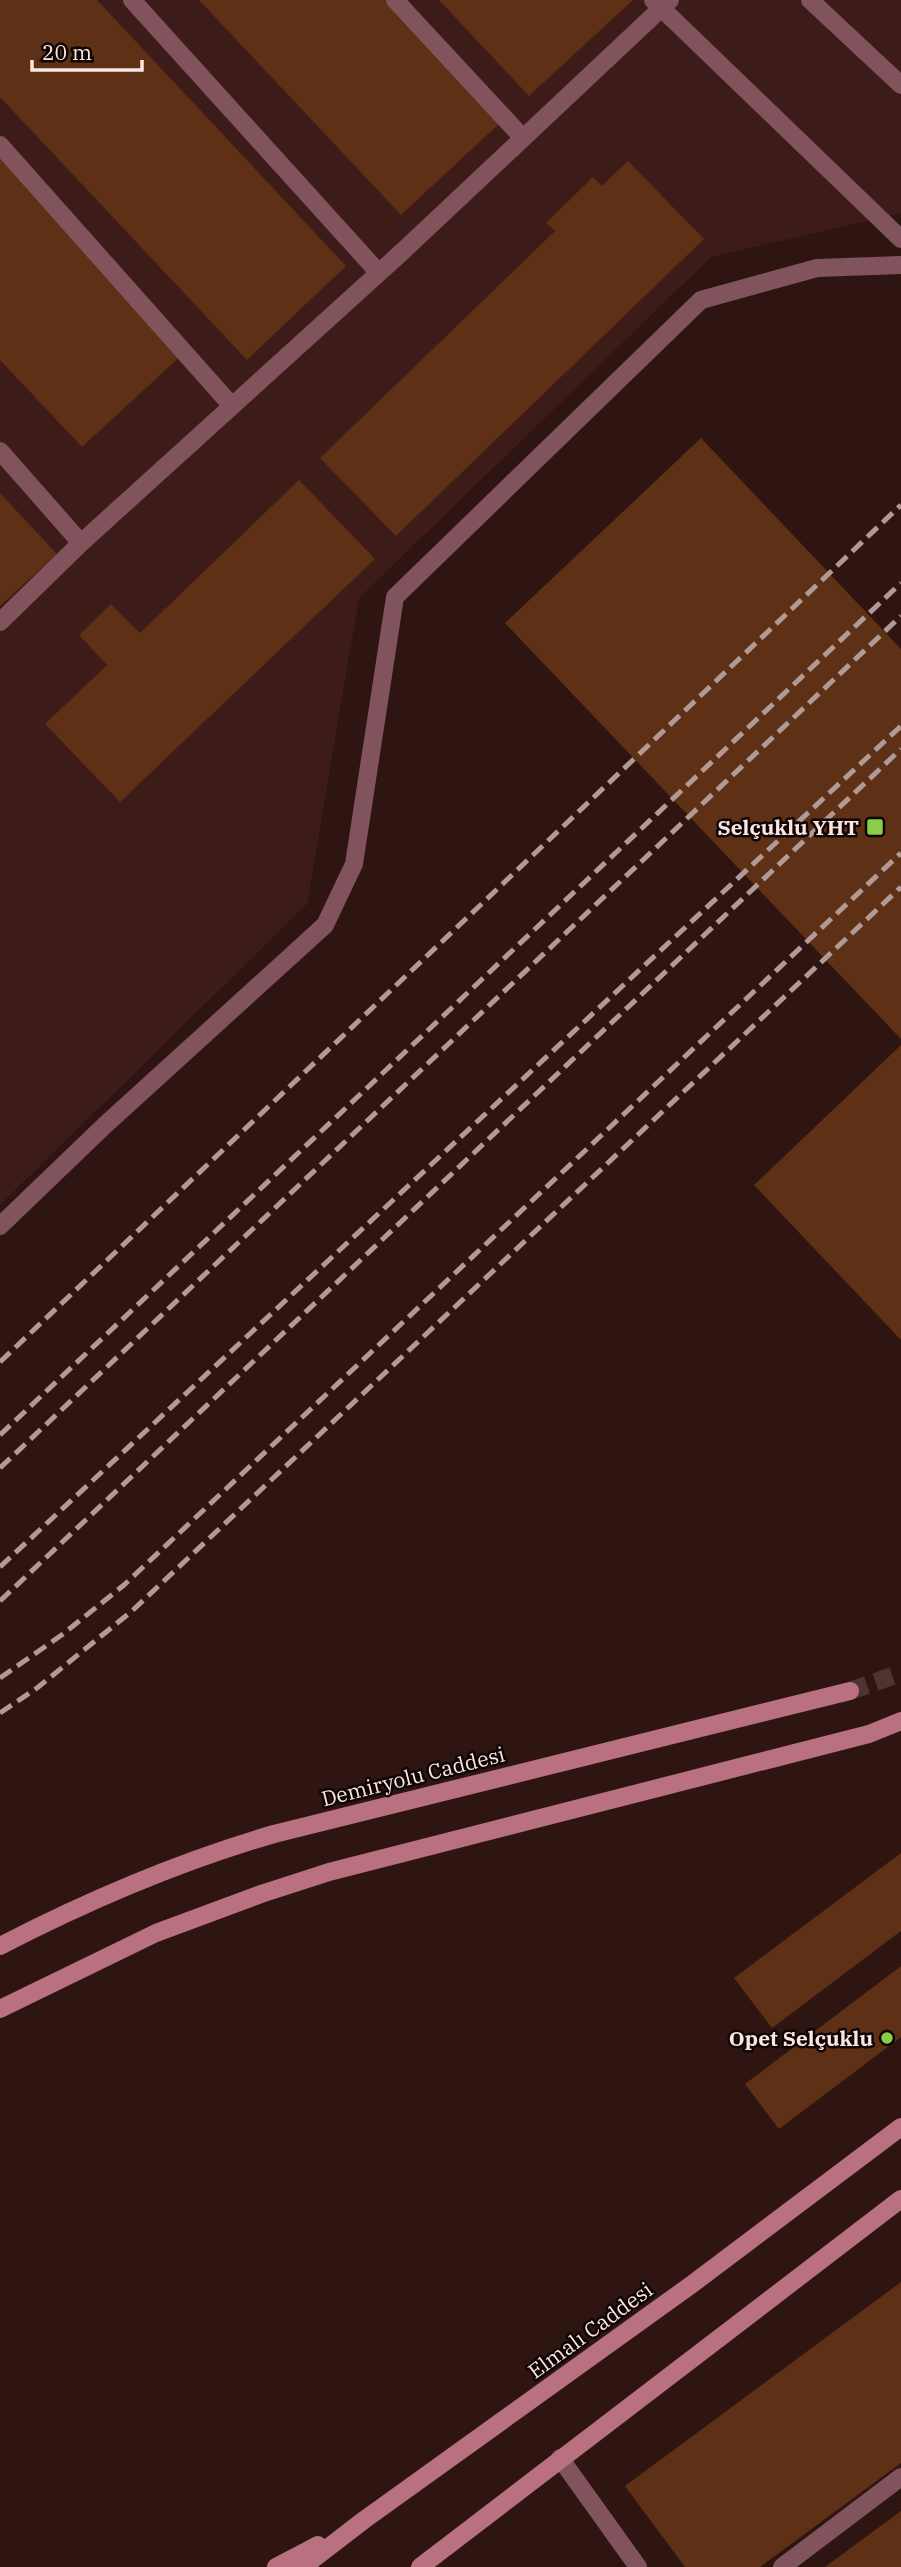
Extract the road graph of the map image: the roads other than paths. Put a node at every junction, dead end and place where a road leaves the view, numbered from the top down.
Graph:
1 (132, 0) edge
2 (395, 0) edge
3 (810, 0) edge
4 (661, 3) edge
5 (901, 85) edge
6 (523, 138) junction
7 (0, 145) edge
8 (901, 239) edge
9 (901, 265) edge
10 (379, 273) junction
11 (232, 406) junction
12 (0, 452) edge
13 (81, 543) junction
14 (0, 622) edge
15 (0, 1226) edge
16 (850, 1691) tunnel mouth
17 (901, 1721) edge
18 (0, 1946) edge
19 (0, 2009) edge
20 (901, 2127) edge
21 (901, 2199) edge
22 (560, 2458) junction
23 (901, 2477) edge
24 (364, 2520) junction
25 (276, 2567) edge
26 (303, 2567) edge
27 (420, 2567) edge
28 (638, 2567) edge
29 (782, 2567) edge

1 - 10 street
2 - 6 street
3 - 5 street
4 - 6 street
4 - 8 street
6 - 10 street
7 - 11 street
9 - 15 street
10 - 11 street
11 - 13 street
12 - 13 street
13 - 14 street
16 - 18 main road, Demiryolu Caddesi
17 - 19 main road
20 - 24 main road, Elmalı Caddesi
21 - 22 main road
22 - 27 main road
22 - 28 street
23 - 29 street
24 - 25 main road
24 - 26 main road, Elmalı Caddesi

